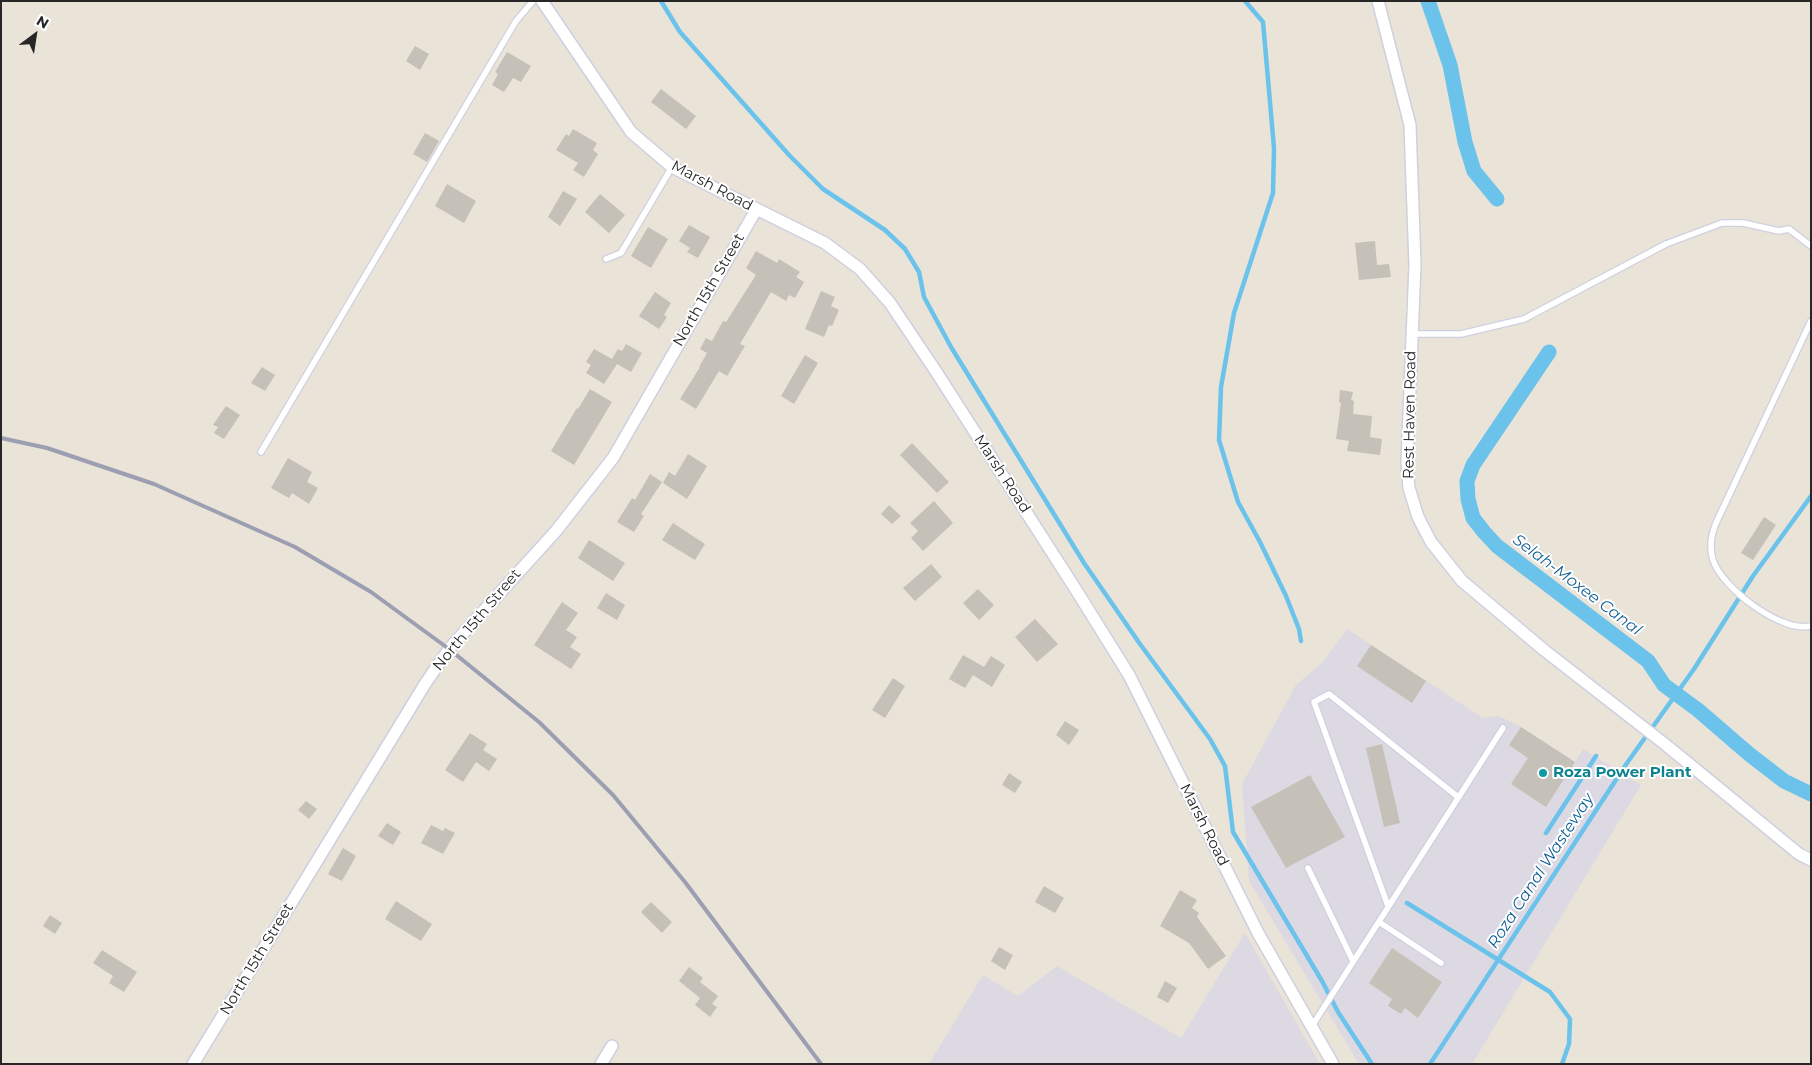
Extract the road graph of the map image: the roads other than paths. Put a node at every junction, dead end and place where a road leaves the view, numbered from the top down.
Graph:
1 (533, 1) edge
2 (542, 1) edge
3 (1378, 1) edge
4 (672, 167) junction
5 (756, 210) junction
6 (1811, 246) edge
7 (606, 259) dead end
8 (1811, 321) edge
9 (1412, 334) junction
10 (261, 452) dead end
11 (1811, 626) edge
12 (1503, 728) dead end
13 (1458, 797) junction
14 (1811, 860) edge
15 (1308, 868) dead end
16 (1388, 906) junction
17 (1378, 922) junction
18 (1353, 961) junction
19 (1441, 963) dead end
20 (1312, 1026) junction
21 (612, 1046) dead end
22 (193, 1064) edge
23 (601, 1064) edge
24 (1333, 1064) edge

1 - 10 lane
2 - 4 street, Marsh Road
3 - 9 street, Rest Haven Road
4 - 5 street, Marsh Road
4 - 7 lane
5 - 20 street, Marsh Road
5 - 22 street, North 15th Street
6 - 9 lane
8 - 11 lane
9 - 14 street, Rest Haven Road
12 - 13 lane
13 - 16 lane
13 - 16 lane
15 - 18 lane
16 - 17 lane
17 - 18 lane
17 - 19 lane
18 - 20 lane
20 - 24 street, Marsh Road
21 - 23 street

